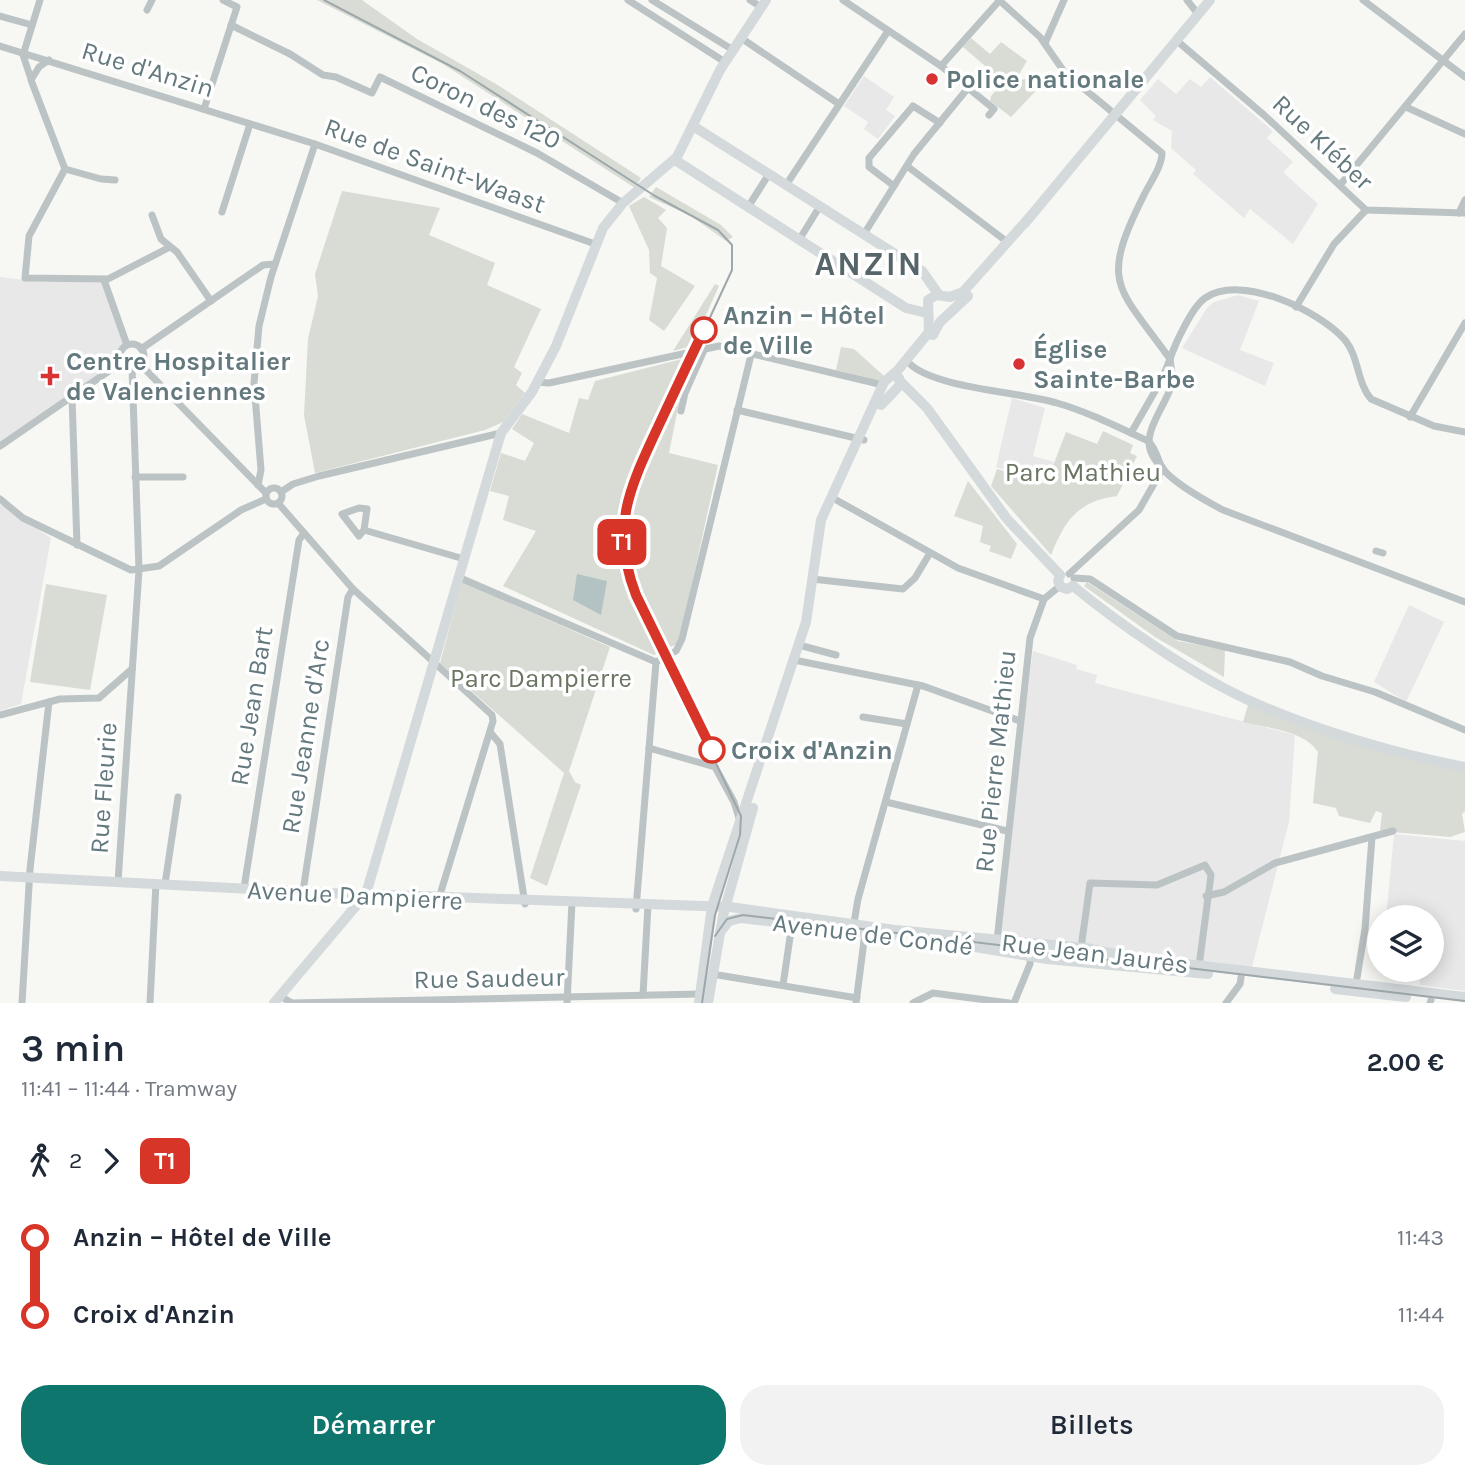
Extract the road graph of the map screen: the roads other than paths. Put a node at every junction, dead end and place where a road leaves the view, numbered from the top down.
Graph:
1 (40, 0) edge
2 (152, 0) edge
3 (223, 0) edge
4 (628, 0) edge
5 (652, 0) edge
6 (750, 0) edge
7 (843, 0) edge
8 (999, 0) edge
9 (1064, 0) edge
10 (1187, 0) edge
11 (1363, 0) edge
12 (763, 4) edge
13 (1202, 5) edge
14 (147, 10) dead end
15 (0, 16) edge
16 (32, 24) junction
17 (232, 25) junction
18 (888, 31) junction
19 (1465, 34) edge
20 (741, 38) junction
21 (1176, 40) junction
22 (1045, 43) junction
23 (0, 46) edge
24 (733, 50) junction
25 (24, 52) junction
26 (49, 60) junction
27 (1444, 60) junction
28 (725, 62) junction
29 (942, 66) junction
30 (1465, 77) edge
31 (31, 80) junction
32 (968, 88) junction
33 (839, 104) junction
34 (1406, 107) junction
35 (205, 109) junction
36 (1115, 114) junction
37 (989, 115) dead end
38 (940, 123) junction
39 (250, 124) junction
40 (693, 126) junction
41 (260, 127) joint
42 (1465, 134) edge
43 (315, 144) junction
44 (675, 160) junction
45 (907, 166) junction
46 (65, 169) junction
47 (769, 174) junction
48 (115, 180) dead end
49 (786, 185) junction
50 (1340, 185) junction
51 (894, 186) junction
52 (626, 200) junction
53 (1465, 200) edge
54 (820, 206) junction
55 (748, 207) junction
56 (1366, 210) junction
57 (222, 212) dead end
58 (1462, 213) edge
59 (152, 215) dead end
60 (1029, 218) junction
61 (864, 234) junction
62 (799, 240) junction
63 (1006, 241) junction
64 (595, 244) junction
65 (170, 247) junction
66 (275, 264) junction
67 (254, 272) junction
68 (271, 276) junction
69 (104, 280) junction
70 (943, 296) junction
71 (211, 301) junction
72 (1296, 307) junction
73 (951, 310) junction
74 (928, 314) junction
75 (943, 319) junction
76 (1465, 323) edge
77 (127, 345) junction
78 (705, 348) junction
79 (141, 349) junction
80 (751, 355) junction
81 (1170, 359) junction
82 (122, 362) junction
83 (910, 364) junction
84 (136, 366) junction
85 (537, 383) junction
86 (892, 384) junction
87 (72, 397) junction
88 (737, 410) junction
89 (681, 411) dead end
90 (1410, 417) junction
91 (1465, 432) edge
92 (501, 433) junction
93 (1131, 433) junction
94 (861, 439) junction
95 (1148, 440) junction
96 (0, 446) edge
97 (1163, 468) junction
98 (135, 477) junction
99 (183, 477) dead end
100 (258, 485) junction
101 (281, 492) junction
102 (266, 496) junction
103 (0, 499) edge
104 (833, 499) junction
105 (278, 503) junction
106 (363, 530) dead end
107 (304, 533) junction
108 (77, 545) junction
109 (930, 553) junction
110 (464, 559) junction
111 (139, 570) junction
112 (458, 577) junction
113 (815, 579) junction
114 (1067, 580) junction
115 (353, 589) junction
116 (1044, 600) junction
117 (1465, 602) edge
118 (801, 646) junction
119 (836, 655) dead end
120 (796, 661) junction
121 (656, 662) junction
122 (433, 663) junction
123 (133, 669) junction
124 (918, 685) junction
125 (49, 702) junction
126 (0, 715) edge
127 (863, 717) dead end
128 (1020, 722) junction
129 (907, 724) junction
130 (1465, 730) edge
131 (490, 732) junction
132 (649, 748) junction
133 (1465, 767) edge
134 (178, 797) dead end
135 (886, 803) junction
136 (739, 828) junction
137 (1007, 831) junction
138 (1393, 831) dead end
139 (1373, 836) junction
140 (0, 876) edge
141 (29, 877) junction
142 (118, 881) junction
143 (160, 884) junction
144 (244, 888) junction
145 (303, 891) junction
146 (366, 894) junction
147 (1206, 896) junction
148 (439, 898) junction
149 (525, 902) junction
150 (572, 904) junction
151 (642, 907) junction
152 (711, 911) junction
153 (729, 912) junction
154 (854, 923) junction
155 (792, 924) junction
156 (864, 933) junction
157 (1032, 943) junction
158 (996, 945) junction
159 (1081, 948) junction
160 (1031, 956) junction
161 (1199, 966) junction
162 (712, 974) junction
163 (1242, 974) junction
164 (1356, 984) junction
165 (783, 985) junction
166 (1374, 994) edge
167 (643, 995) junction
168 (1465, 997) edge
169 (700, 998) edge
170 (277, 999) edge
171 (567, 1000) edge
172 (856, 1000) edge
173 (482, 1001) edge
174 (1431, 1001) edge
175 (22, 1003) edge
176 (150, 1003) edge
177 (708, 1003) edge
178 (913, 1003) edge
179 (1012, 1003) edge
180 (1226, 1003) edge
181 (1459, 1003) edge

1 - 16 street
2 - 14 street
3 - 17 street
4 - 28 street
5 - 24 street
6 - 12 street
7 - 18 street
8 - 22 street
8 - 29 street
9 - 22 street
10 - 13 street
11 - 27 street
12 - 20 main road
13 - 21 main road
15 - 16 street
16 - 25 street
17 - 35 street
17 - 52 street, Coron des 120
18 - 29 street
18 - 33 street
19 - 27 street
20 - 24 main road
20 - 33 street
21 - 36 main road
21 - 50 street, Rue Kléber
22 - 36 street
23 - 25 street, Rue d'Anzin
24 - 28 main road
25 - 26 street, Rue d'Anzin
25 - 31 street
26 - 31 street
26 - 35 street, Rue d'Anzin
27 - 30 street
27 - 34 street
28 - 40 main road
29 - 32 street
31 - 46 street
32 - 37 street
32 - 38 street
33 - 49 street
34 - 42 street
34 - 50 street
35 - 39 street, Rue d'Anzin
36 - 60 main road
36 - 81 street
38 - 45 street
38 - 51 street
39 - 41 street, Rue d'Anzin
39 - 57 street
40 - 44 main road
40 - 47 main road
41 - 43 street, Rue de Saint-Waast
43 - 64 street, Rue de Saint-Waast
43 - 66 street
44 - 52 main road
44 - 55 main road
45 - 51 street
45 - 63 street
46 - 48 street
46 - 69 street
47 - 49 main road
47 - 55 street
49 - 54 main road
50 - 56 street, Rue Kléber
51 - 61 street
52 - 64 main road
53 - 58 street
54 - 61 main road
54 - 62 street
55 - 62 main road
56 - 58 street, Rue Kléber
56 - 72 street
59 - 65 street
60 - 63 main road
60 - 73 main road
61 - 70 main road
62 - 74 main road
63 - 70 main road
64 - 85 main road
65 - 69 street
65 - 71 street
66 - 67 street
66 - 68 street
67 - 68 street
67 - 71 street
68 - 100 street
69 - 77 street
70 - 73 main road
70 - 74 main road
71 - 79 street
72 - 81 street
72 - 90 street
73 - 75 main road
74 - 75 main road
74 - 86 main road
75 - 83 main road
76 - 90 street
77 - 79 street
77 - 82 street
78 - 80 street
78 - 85 street
78 - 89 street
79 - 84 street
80 - 86 street
80 - 88 street
81 - 93 street
81 - 95 street
82 - 84 street
82 - 87 street
83 - 86 main road
83 - 93 street
84 - 98 street, Rue Fleurie
84 - 100 street
85 - 92 main road
86 - 94 main road
86 - 114 main road
87 - 96 street
87 - 108 street
88 - 94 street
88 - 121 street
90 - 91 street
92 - 101 street
92 - 110 main road
93 - 95 street
94 - 104 main road
95 - 97 street
97 - 114 street, Rue Pierre Mathieu
97 - 117 street
98 - 99 street
98 - 111 street, Rue Fleurie
100 - 102 street
101 - 102 street
101 - 105 street
102 - 105 street
102 - 111 street
103 - 108 street
104 - 109 street
104 - 113 main road
105 - 107 street
106 - 110 street
107 - 115 street
107 - 144 street, Rue Jean Bart
108 - 111 street
109 - 113 street
109 - 116 street
110 - 112 main road
111 - 123 street, Rue Fleurie
112 - 121 street
112 - 122 main road
113 - 118 main road
114 - 116 street, Rue Pierre Mathieu
114 - 130 street
114 - 133 main road
115 - 122 street
115 - 145 street, Rue Jeanne d'Arc
116 - 128 street, Rue Pierre Mathieu
118 - 119 street
118 - 120 main road
120 - 124 street
120 - 136 main road
120 - 153 main road
121 - 132 street
122 - 131 street
122 - 146 main road
123 - 125 street
123 - 142 street, Rue Fleurie
124 - 128 street
124 - 129 street
125 - 126 street
125 - 141 street
127 - 129 street
128 - 137 street, Rue Pierre Mathieu
129 - 135 street
131 - 148 street
131 - 149 street
132 - 136 street
132 - 151 street
134 - 143 street
135 - 137 street
135 - 154 street
136 - 152 main road
137 - 158 street, Rue Pierre Mathieu
138 - 139 street
139 - 147 street
139 - 164 street
140 - 141 main road, Avenue Dampierre
141 - 142 main road, Avenue Dampierre
141 - 175 street
142 - 143 main road, Avenue Dampierre
143 - 144 main road, Avenue Dampierre
143 - 176 street
144 - 145 main road, Avenue Dampierre
145 - 146 main road, Avenue Dampierre
146 - 148 main road, Avenue Dampierre
146 - 170 main road
147 - 159 street
147 - 161 street
148 - 149 main road, Avenue Dampierre
149 - 150 main road, Avenue Dampierre
150 - 151 main road, Avenue Dampierre
150 - 171 street
151 - 152 main road
151 - 167 street
152 - 153 main road
152 - 169 main road
153 - 154 main road, Rue Jean Jaurès
153 - 155 main road, Avenue de Condé
153 - 162 main road
154 - 158 main road, Rue Jean Jaurès
155 - 156 main road, Avenue de Condé
155 - 165 street
156 - 158 main road, Avenue de Condé
156 - 172 street
157 - 158 main road, Rue Jean Jaurès
157 - 159 main road, Rue Jean Jaurès
157 - 160 street
158 - 160 main road, Avenue de Condé
159 - 161 main road, Rue Jean Jaurès
160 - 163 main road, Avenue de Condé
160 - 179 street
161 - 163 main road, Rue Jean Jaurès
162 - 165 street
162 - 177 main road
163 - 164 main road, Rue Jean Jaurès
163 - 166 main road, Avenue de Condé
163 - 180 street
164 - 166 main road, Rue Jean Jaurès
165 - 172 street
166 - 168 main road, Rue Jean Jaurès
166 - 174 main road, Rue Jean Jaurès
167 - 169 street, Rue Saudeur
167 - 171 street, Rue Saudeur
170 - 173 street, Rue Saudeur
171 - 173 street, Rue Saudeur
174 - 181 main road, Rue Jean Jaurès
178 - 179 street

